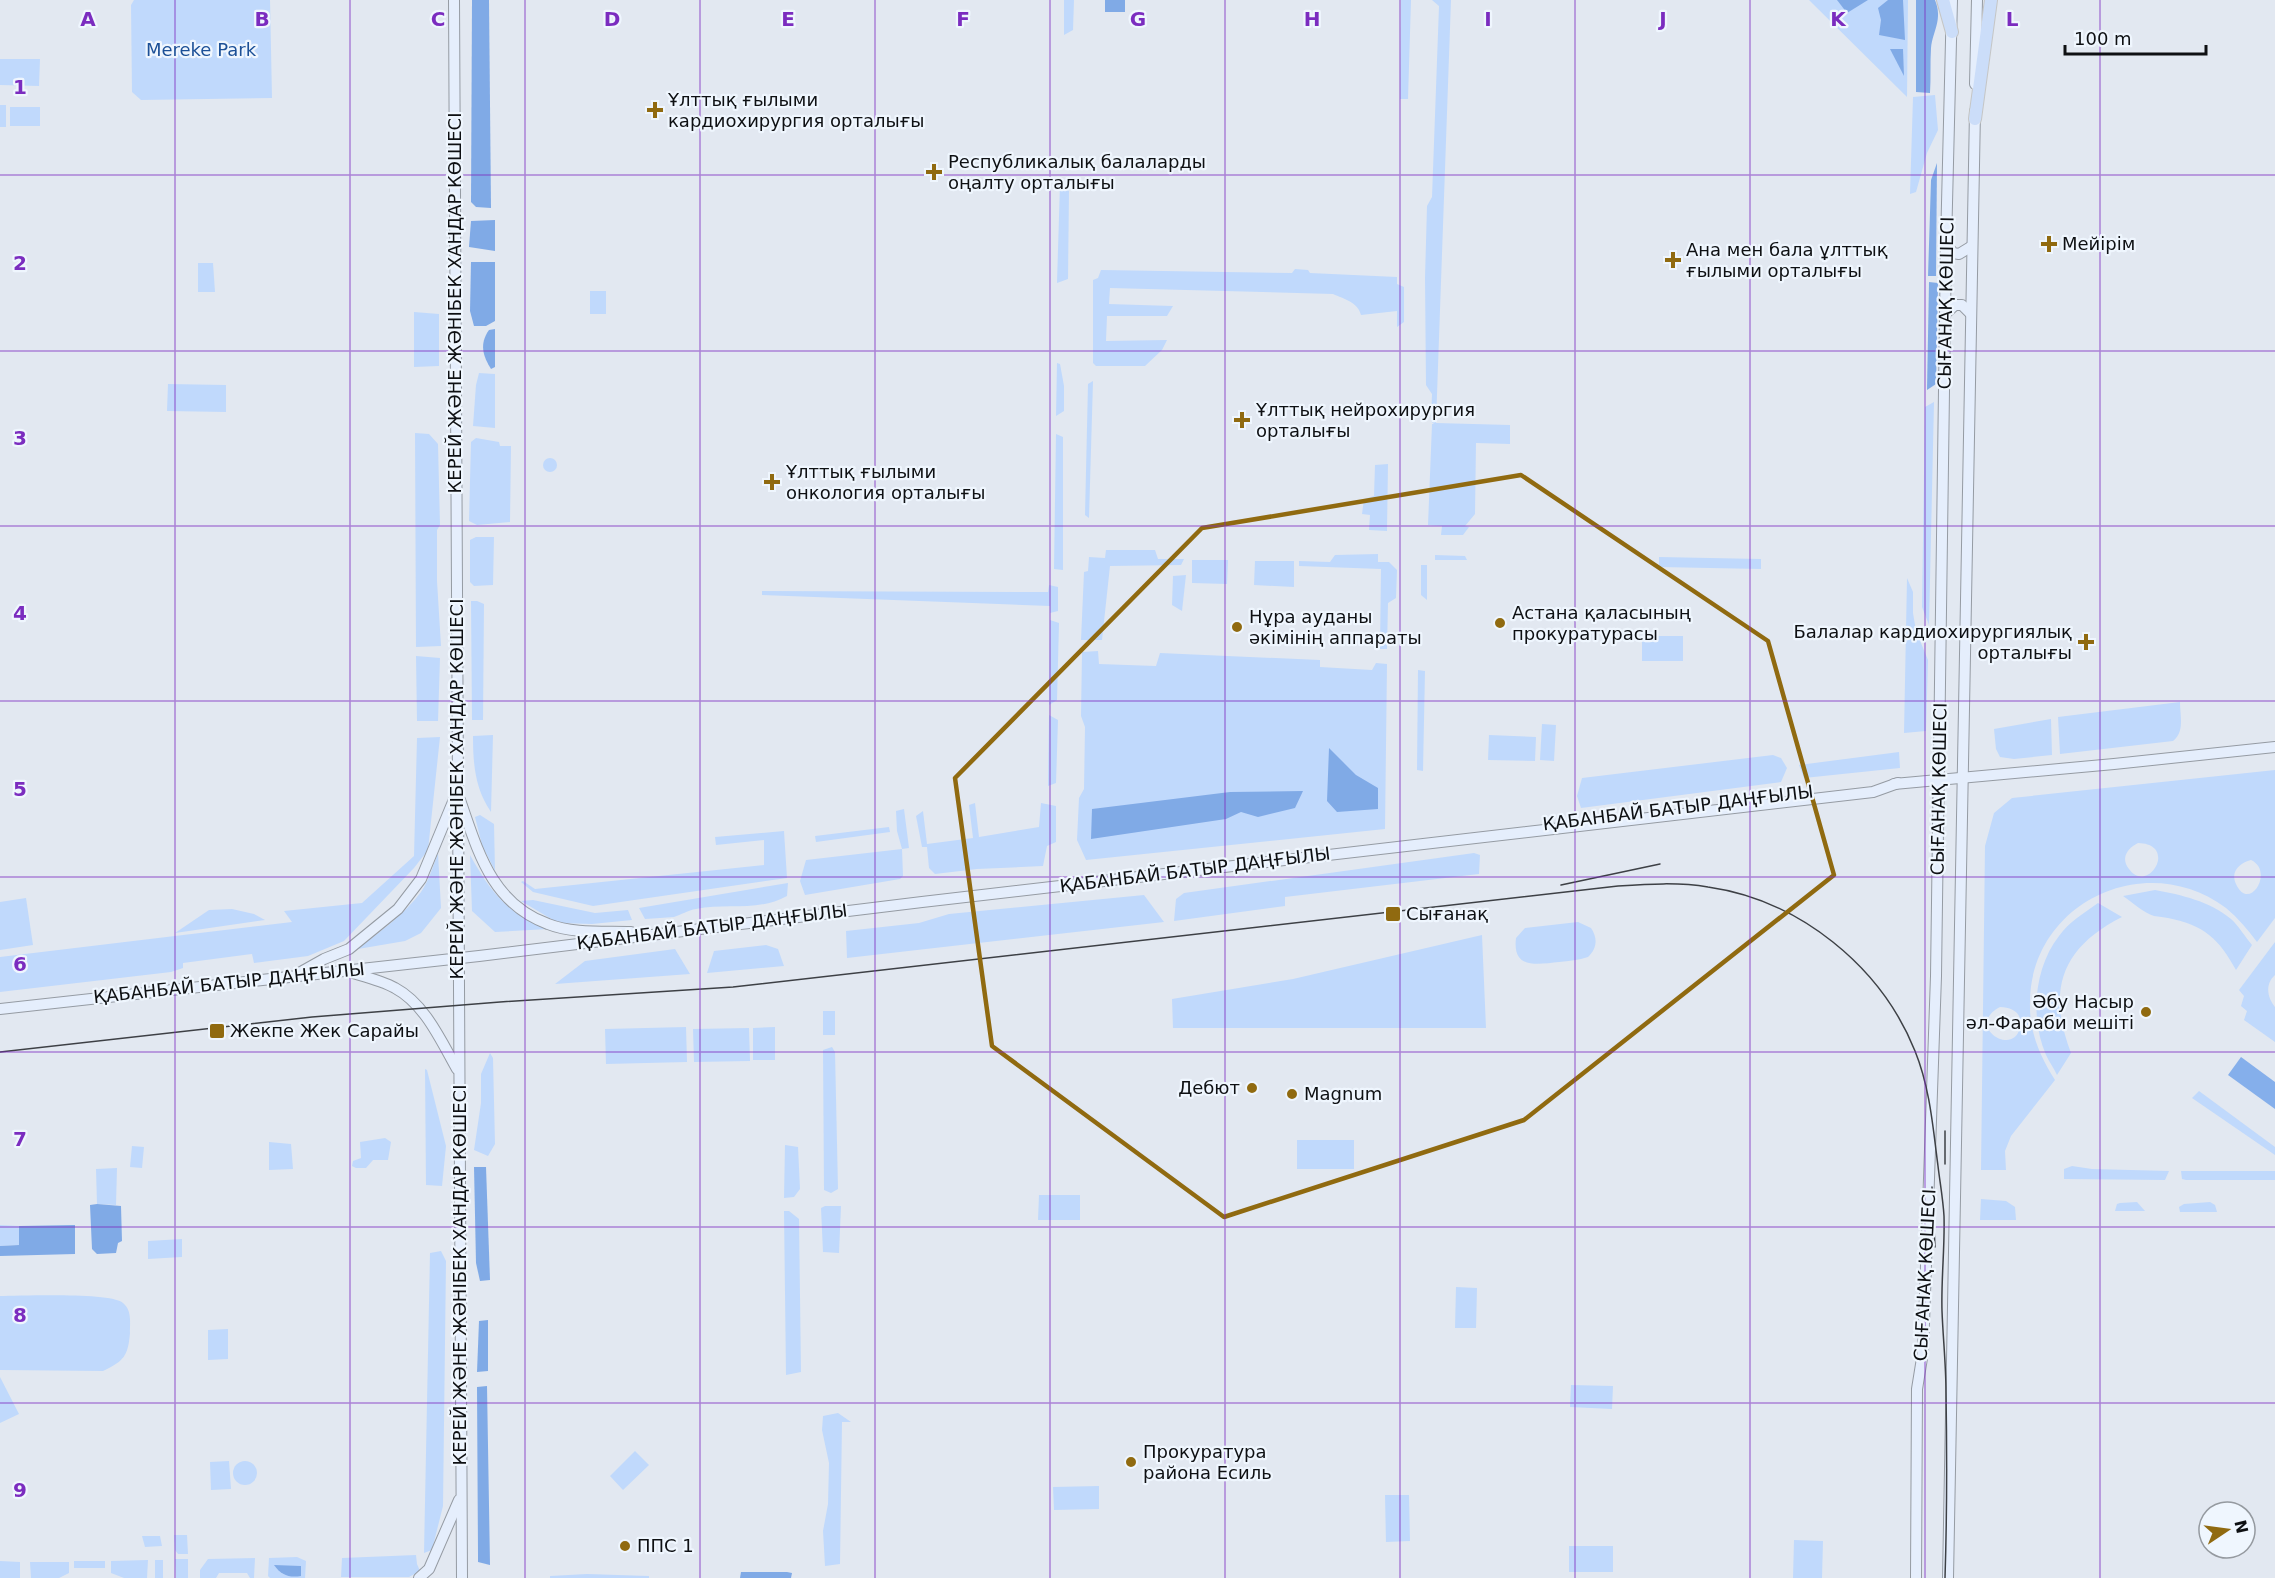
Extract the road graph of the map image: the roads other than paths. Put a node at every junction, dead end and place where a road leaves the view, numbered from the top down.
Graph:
1 (454, 0) edge
2 (1942, 0) edge
3 (1952, 0) edge
4 (1977, 0) edge
5 (1991, 0) edge
6 (1952, 32) junction
7 (1975, 119) junction
8 (1946, 244) junction
9 (1971, 246) junction
10 (1946, 313) junction
11 (1971, 314) junction
12 (2275, 747) edge
13 (1964, 777) junction
14 (1939, 779) junction
15 (457, 791) junction
16 (662, 934) junction
17 (458, 957) junction
18 (343, 970) junction
19 (294, 976) junction
20 (0, 1009) edge
21 (458, 1072) junction
22 (461, 1494) junction
23 (419, 1578) edge
24 (462, 1578) edge
25 (1916, 1578) edge
26 (1948, 1578) edge

1 - 15 main road, КЕРЕЙ ЖӘНЕ ЖӘНІБЕК ХАНДАР КӨШЕСІ
2 - 6 main road
3 - 6 main road, СЫҒАНАҚ КӨШЕСІ
4 - 7 main road, СЫҒАНАҚ КӨШЕСІ
5 - 7 main road
6 - 8 main road, СЫҒАНАҚ КӨШЕСІ
7 - 9 main road, СЫҒАНАҚ КӨШЕСІ
8 - 9 main road
8 - 10 main road, СЫҒАНАҚ КӨШЕСІ
9 - 11 main road, СЫҒАНАҚ КӨШЕСІ
10 - 11 main road
10 - 14 main road, СЫҒАНАҚ КӨШЕСІ
11 - 13 main road, СЫҒАНАҚ КӨШЕСІ
12 - 13 main road, ҚАБАНБАЙ БАТЫР ДАҢҒЫЛЫ
13 - 14 main road, ҚАБАНБАЙ БАТЫР ДАҢҒЫЛЫ
13 - 26 main road, СЫҒАНАҚ КӨШЕСІ
14 - 16 main road, ҚАБАНБАЙ БАТЫР ДАҢҒЫЛЫ
14 - 25 main road, СЫҒАНАҚ КӨШЕСІ
15 - 16 main road
15 - 17 main road, КЕРЕЙ ЖӘНЕ ЖӘНІБЕК ХАНДАР КӨШЕСІ
15 - 19 main road
16 - 17 main road, ҚАБАНБАЙ БАТЫР ДАҢҒЫЛЫ
17 - 18 main road, ҚАБАНБАЙ БАТЫР ДАҢҒЫЛЫ
17 - 21 main road, КЕРЕЙ ЖӘНЕ ЖӘНІБЕК ХАНДАР КӨШЕСІ
18 - 19 main road, ҚАБАНБАЙ БАТЫР ДАҢҒЫЛЫ
18 - 21 main road
19 - 20 main road, ҚАБАНБАЙ БАТЫР ДАҢҒЫЛЫ
21 - 22 main road, КЕРЕЙ ЖӘНЕ ЖӘНІБЕК ХАНДАР КӨШЕСІ
22 - 23 main road
22 - 24 main road, КЕРЕЙ ЖӘНЕ ЖӘНІБЕК ХАНДАР КӨШЕСІ

